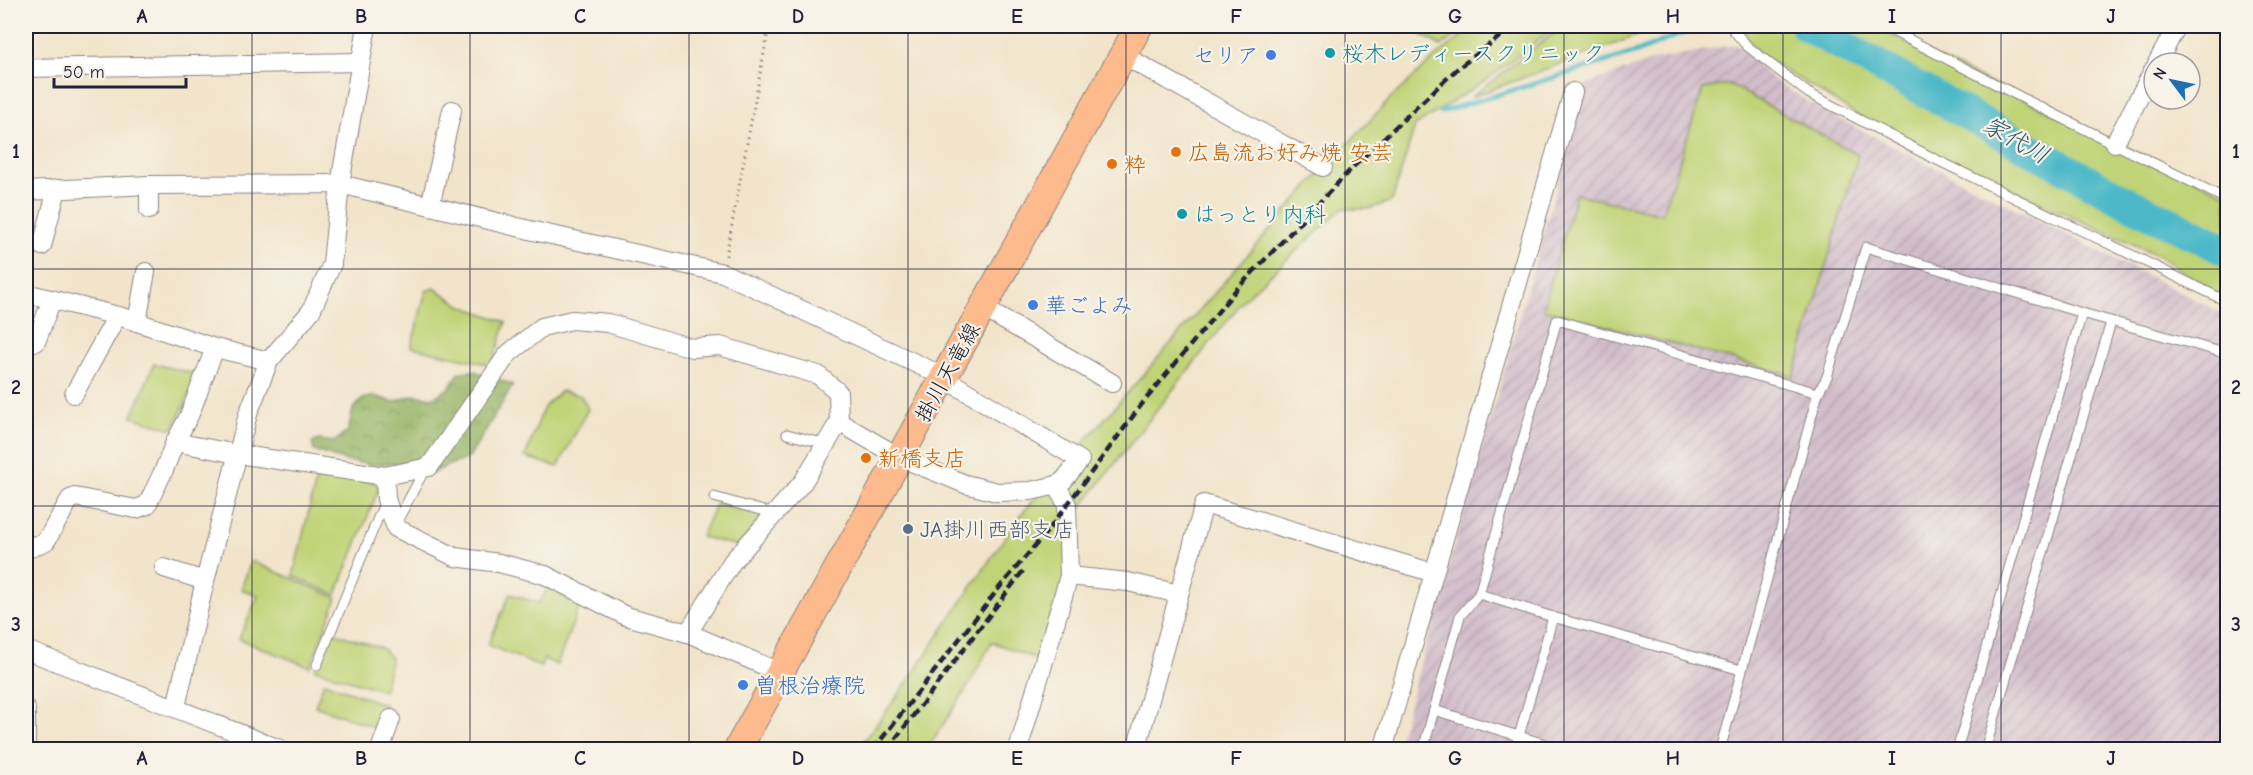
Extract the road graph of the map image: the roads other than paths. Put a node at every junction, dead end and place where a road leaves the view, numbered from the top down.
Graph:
1 (367, 26) edge
2 (1139, 26) edge
3 (1730, 26) edge
4 (1883, 26) edge
5 (2177, 26) edge
6 (2163, 51) edge
7 (1123, 55) junction
8 (360, 62) junction
9 (26, 68) edge
10 (1572, 92) dead end
11 (2142, 92) edge
12 (452, 110) dead end
13 (2115, 143) junction
14 (1323, 167) dead end
15 (340, 184) junction
16 (149, 186) junction
17 (57, 189) junction
18 (26, 191) edge
19 (2228, 200) edge
20 (430, 206) junction
21 (149, 210) dead end
22 (42, 246) dead end
23 (146, 272) dead end
24 (26, 293) edge
25 (52, 299) junction
26 (2228, 302) edge
27 (982, 308) junction
28 (2082, 314) junction
29 (117, 316) junction
30 (137, 322) junction
31 (2111, 322) junction
32 (36, 342) dead end
33 (215, 348) junction
34 (2228, 354) edge
35 (269, 361) junction
36 (943, 378) junction
37 (1112, 383) dead end
38 (1818, 393) junction
39 (74, 394) dead end
40 (839, 423) junction
41 (787, 434) dead end
42 (175, 442) junction
43 (826, 444) junction
44 (237, 454) junction
45 (899, 457) junction
46 (426, 467) junction
47 (385, 476) junction
48 (1057, 485) junction
49 (714, 497) dead end
50 (386, 499) junction
51 (774, 514) junction
52 (395, 525) junction
53 (26, 544) edge
54 (164, 568) dead end
55 (1434, 573) junction
56 (1069, 576) junction
57 (205, 581) junction
58 (1179, 594) junction
59 (1479, 594) junction
60 (1553, 617) junction
61 (688, 633) junction
62 (26, 650) edge
63 (317, 665) dead end
64 (1741, 670) junction
65 (779, 672) junction
66 (176, 707) junction
67 (26, 709) edge
68 (1434, 710) junction
69 (391, 719) dead end
70 (1519, 736) junction
71 (2228, 745) edge
72 (26, 750) edge
73 (282, 750) edge
74 (380, 750) edge
75 (737, 750) edge
76 (1018, 750) edge
77 (1136, 750) edge
78 (1383, 750) edge
79 (1423, 750) edge
80 (1515, 750) edge
81 (1564, 750) edge
82 (1720, 750) edge
83 (1957, 750) edge
84 (1985, 750) edge
85 (2226, 750) edge

1 - 8 street
2 - 7 main road, 掛川天竜線
3 - 26 lane
4 - 13 lane
5 - 6 street
7 - 14 street
7 - 27 main road, 掛川天竜線
8 - 9 street
8 - 15 street
10 - 55 street
11 - 13 street
12 - 20 street
13 - 19 lane
15 - 16 street
15 - 20 street
15 - 35 street
16 - 17 street
16 - 21 street
17 - 18 street
17 - 22 street
20 - 36 street
23 - 30 street
24 - 25 street
25 - 29 street
25 - 32 street
27 - 36 main road, 掛川天竜線
27 - 37 street
28 - 31 lane
28 - 38 lane
28 - 83 lane
29 - 30 street
29 - 39 street
30 - 33 street
31 - 34 lane
31 - 84 lane
33 - 35 street
33 - 42 street
35 - 44 street
36 - 45 main road, 掛川天竜線
36 - 48 street
38 - 59 lane
38 - 64 lane
40 - 43 street
40 - 45 street
40 - 46 street
41 - 43 lane
42 - 44 street
42 - 53 street
43 - 51 street
44 - 47 street
44 - 57 street
45 - 48 street
45 - 65 main road, 掛川天竜線
46 - 47 street
46 - 52 lane
47 - 50 street
48 - 56 street
49 - 51 lane
50 - 52 street
50 - 63 lane
51 - 61 street
52 - 61 street
54 - 57 street
55 - 58 street
55 - 78 street
56 - 58 street
56 - 76 street
57 - 66 street
58 - 77 street
59 - 60 lane
59 - 68 lane
60 - 64 lane
60 - 70 lane
61 - 65 street
62 - 66 street
64 - 82 lane
65 - 75 main road, 掛川天竜線
66 - 73 street
67 - 72 street
68 - 70 lane
68 - 79 lane
69 - 74 street
70 - 80 lane
70 - 81 lane
71 - 85 lane

